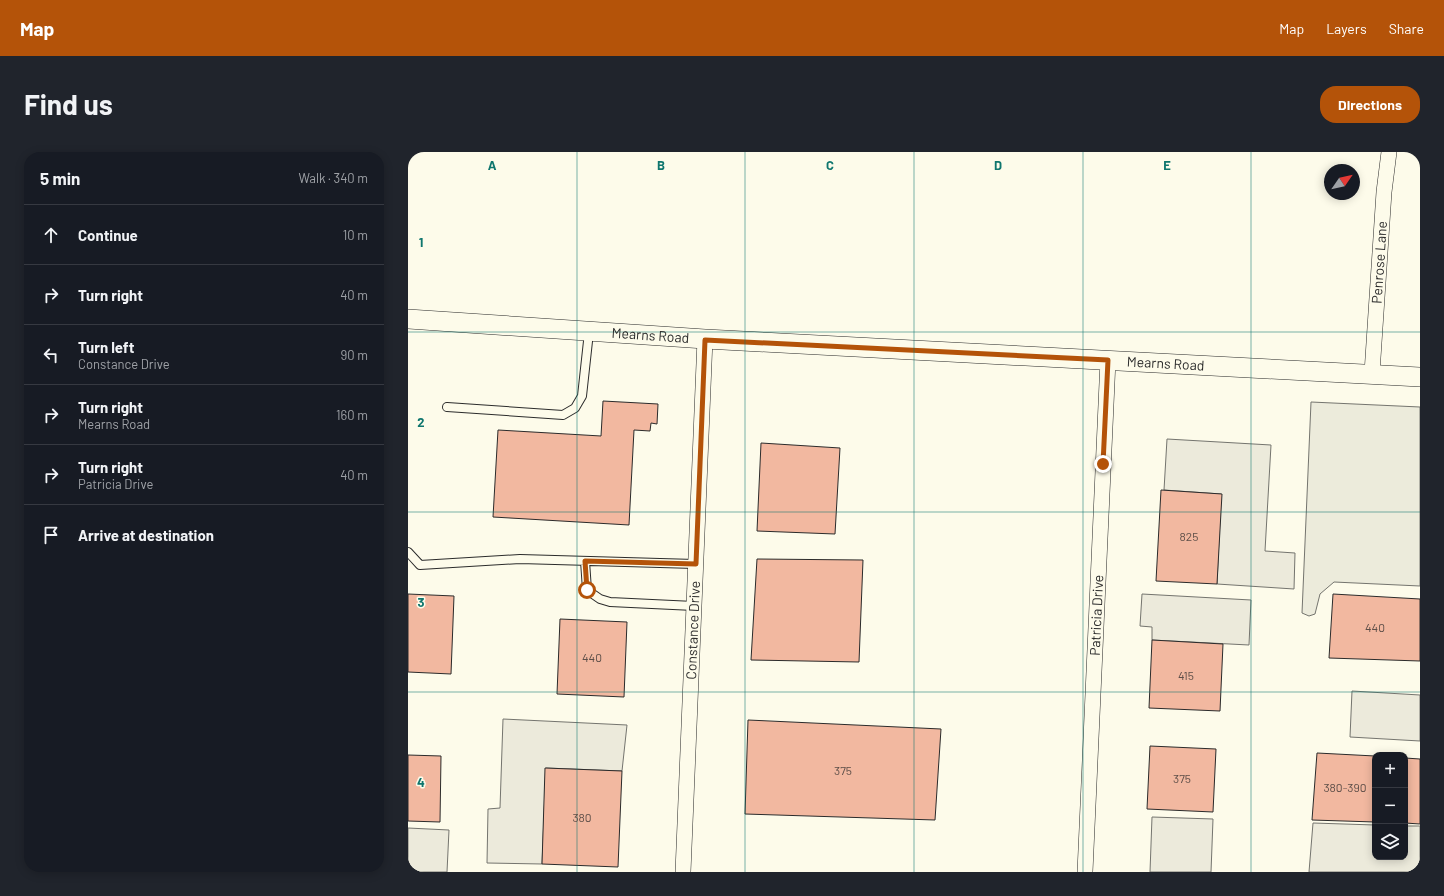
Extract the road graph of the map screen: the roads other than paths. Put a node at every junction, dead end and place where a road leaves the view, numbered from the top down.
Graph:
1 (1389, 152) edge
2 (408, 319) edge
3 (589, 332) junction
4 (705, 340) junction
5 (1108, 360) junction
6 (1372, 373) junction
7 (1420, 377) edge
8 (447, 407) dead end
9 (408, 552) edge
10 (585, 561) junction
11 (696, 564) junction
12 (694, 606) junction
13 (683, 872) edge
14 (1085, 872) edge

1 - 6 street, Penrose Lane
2 - 3 street, Mearns Road
3 - 4 street, Mearns Road
3 - 8 lane
4 - 5 street, Mearns Road
4 - 11 street, Constance Drive
5 - 6 street, Mearns Road
5 - 14 street, Patricia Drive
6 - 7 street, Mearns Road
9 - 10 lane
10 - 11 lane
10 - 12 lane
11 - 12 street, Constance Drive
12 - 13 street, Constance Drive

